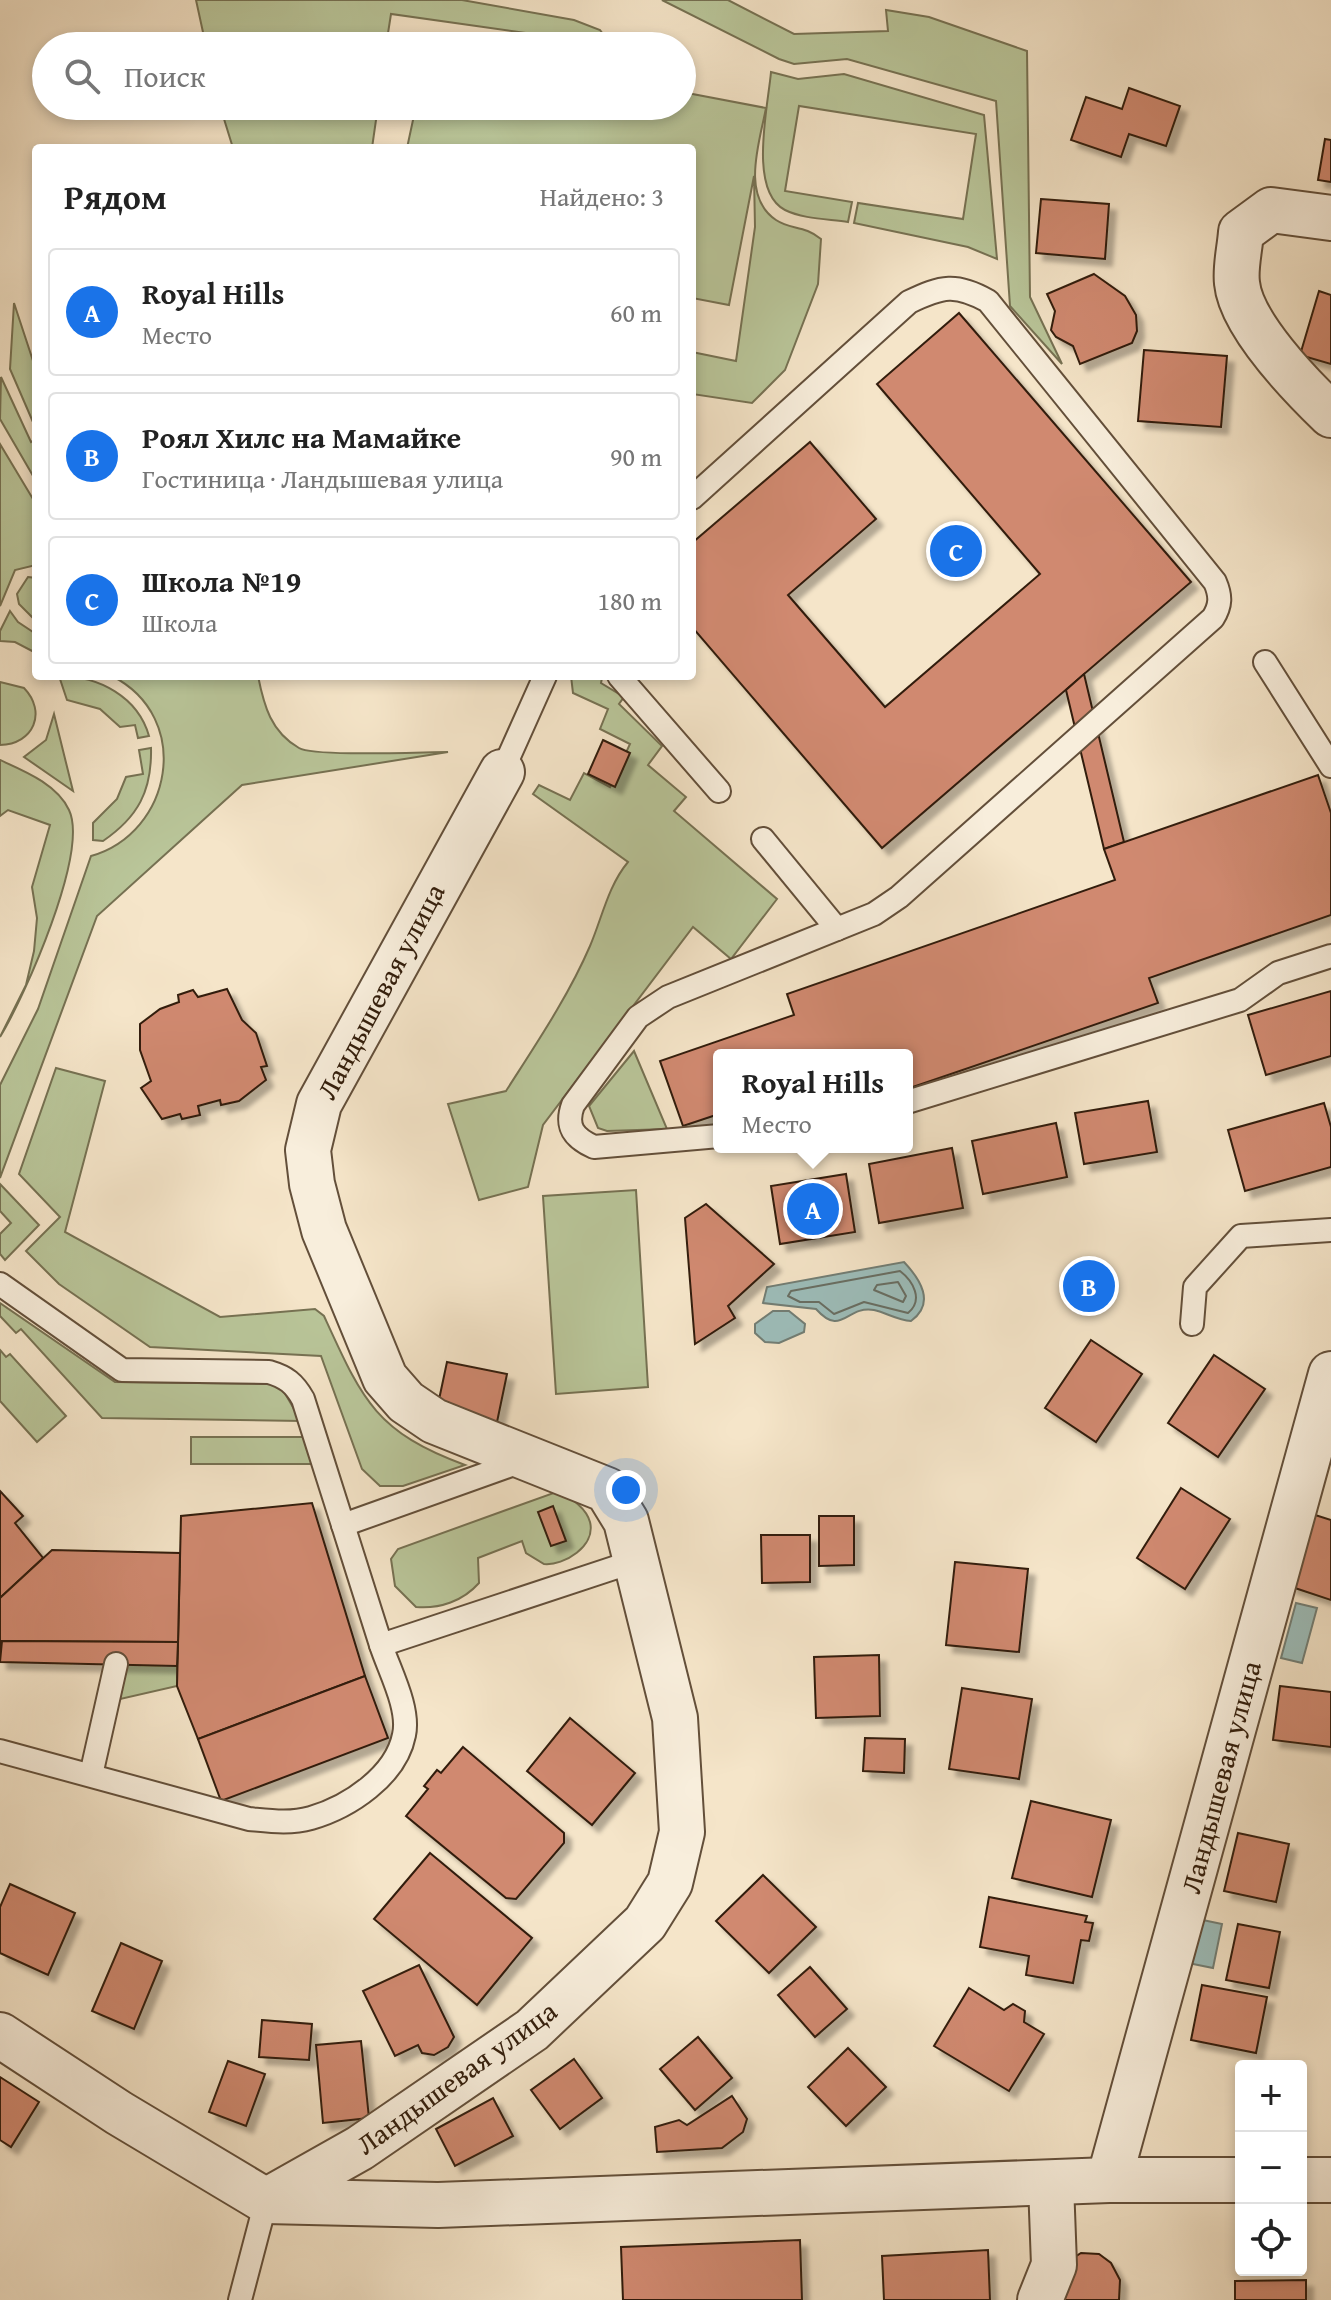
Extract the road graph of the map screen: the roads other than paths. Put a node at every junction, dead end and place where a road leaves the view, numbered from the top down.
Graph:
1 (1331, 218) edge
2 (1331, 415) edge
3 (696, 494) edge
4 (1265, 662) dead end
5 (543, 680) edge
6 (622, 680) edge
7 (1331, 766) edge
8 (502, 772) joint
9 (719, 791) dead end
10 (763, 839) dead end
11 (837, 929) junction
12 (1331, 956) edge
13 (913, 1100) edge
14 (713, 1137) edge
15 (1331, 1230) edge
16 (0, 1284) edge
17 (1192, 1324) dead end
18 (1331, 1374) edge
19 (530, 1458) junction
20 (343, 1525) junction
21 (638, 1560) junction
22 (381, 1645) junction
23 (116, 1664) dead end
24 (0, 1751) edge
25 (91, 1775) junction
26 (0, 2035) edge
27 (1109, 2180) junction
28 (1235, 2180) edge
29 (1307, 2180) edge
30 (1331, 2180) edge
31 (1051, 2184) junction
32 (266, 2201) junction
33 (243, 2297) edge
34 (1040, 2300) edge

1 - 2 street
3 - 11 lane
4 - 7 lane
5 - 8 lane
6 - 9 lane
8 - 19 street, Ландышевая улица
10 - 11 lane
11 - 14 lane
12 - 13 lane
15 - 17 lane
16 - 20 lane
18 - 27 street, Ландышевая улица
19 - 20 lane
19 - 21 street, Ландышевая улица
20 - 22 lane
21 - 22 lane
21 - 32 street, Ландышевая улица
22 - 25 lane
23 - 25 lane
24 - 25 lane
26 - 32 street
27 - 28 street
27 - 31 street
29 - 30 street
31 - 32 street
31 - 34 street
32 - 33 lane

